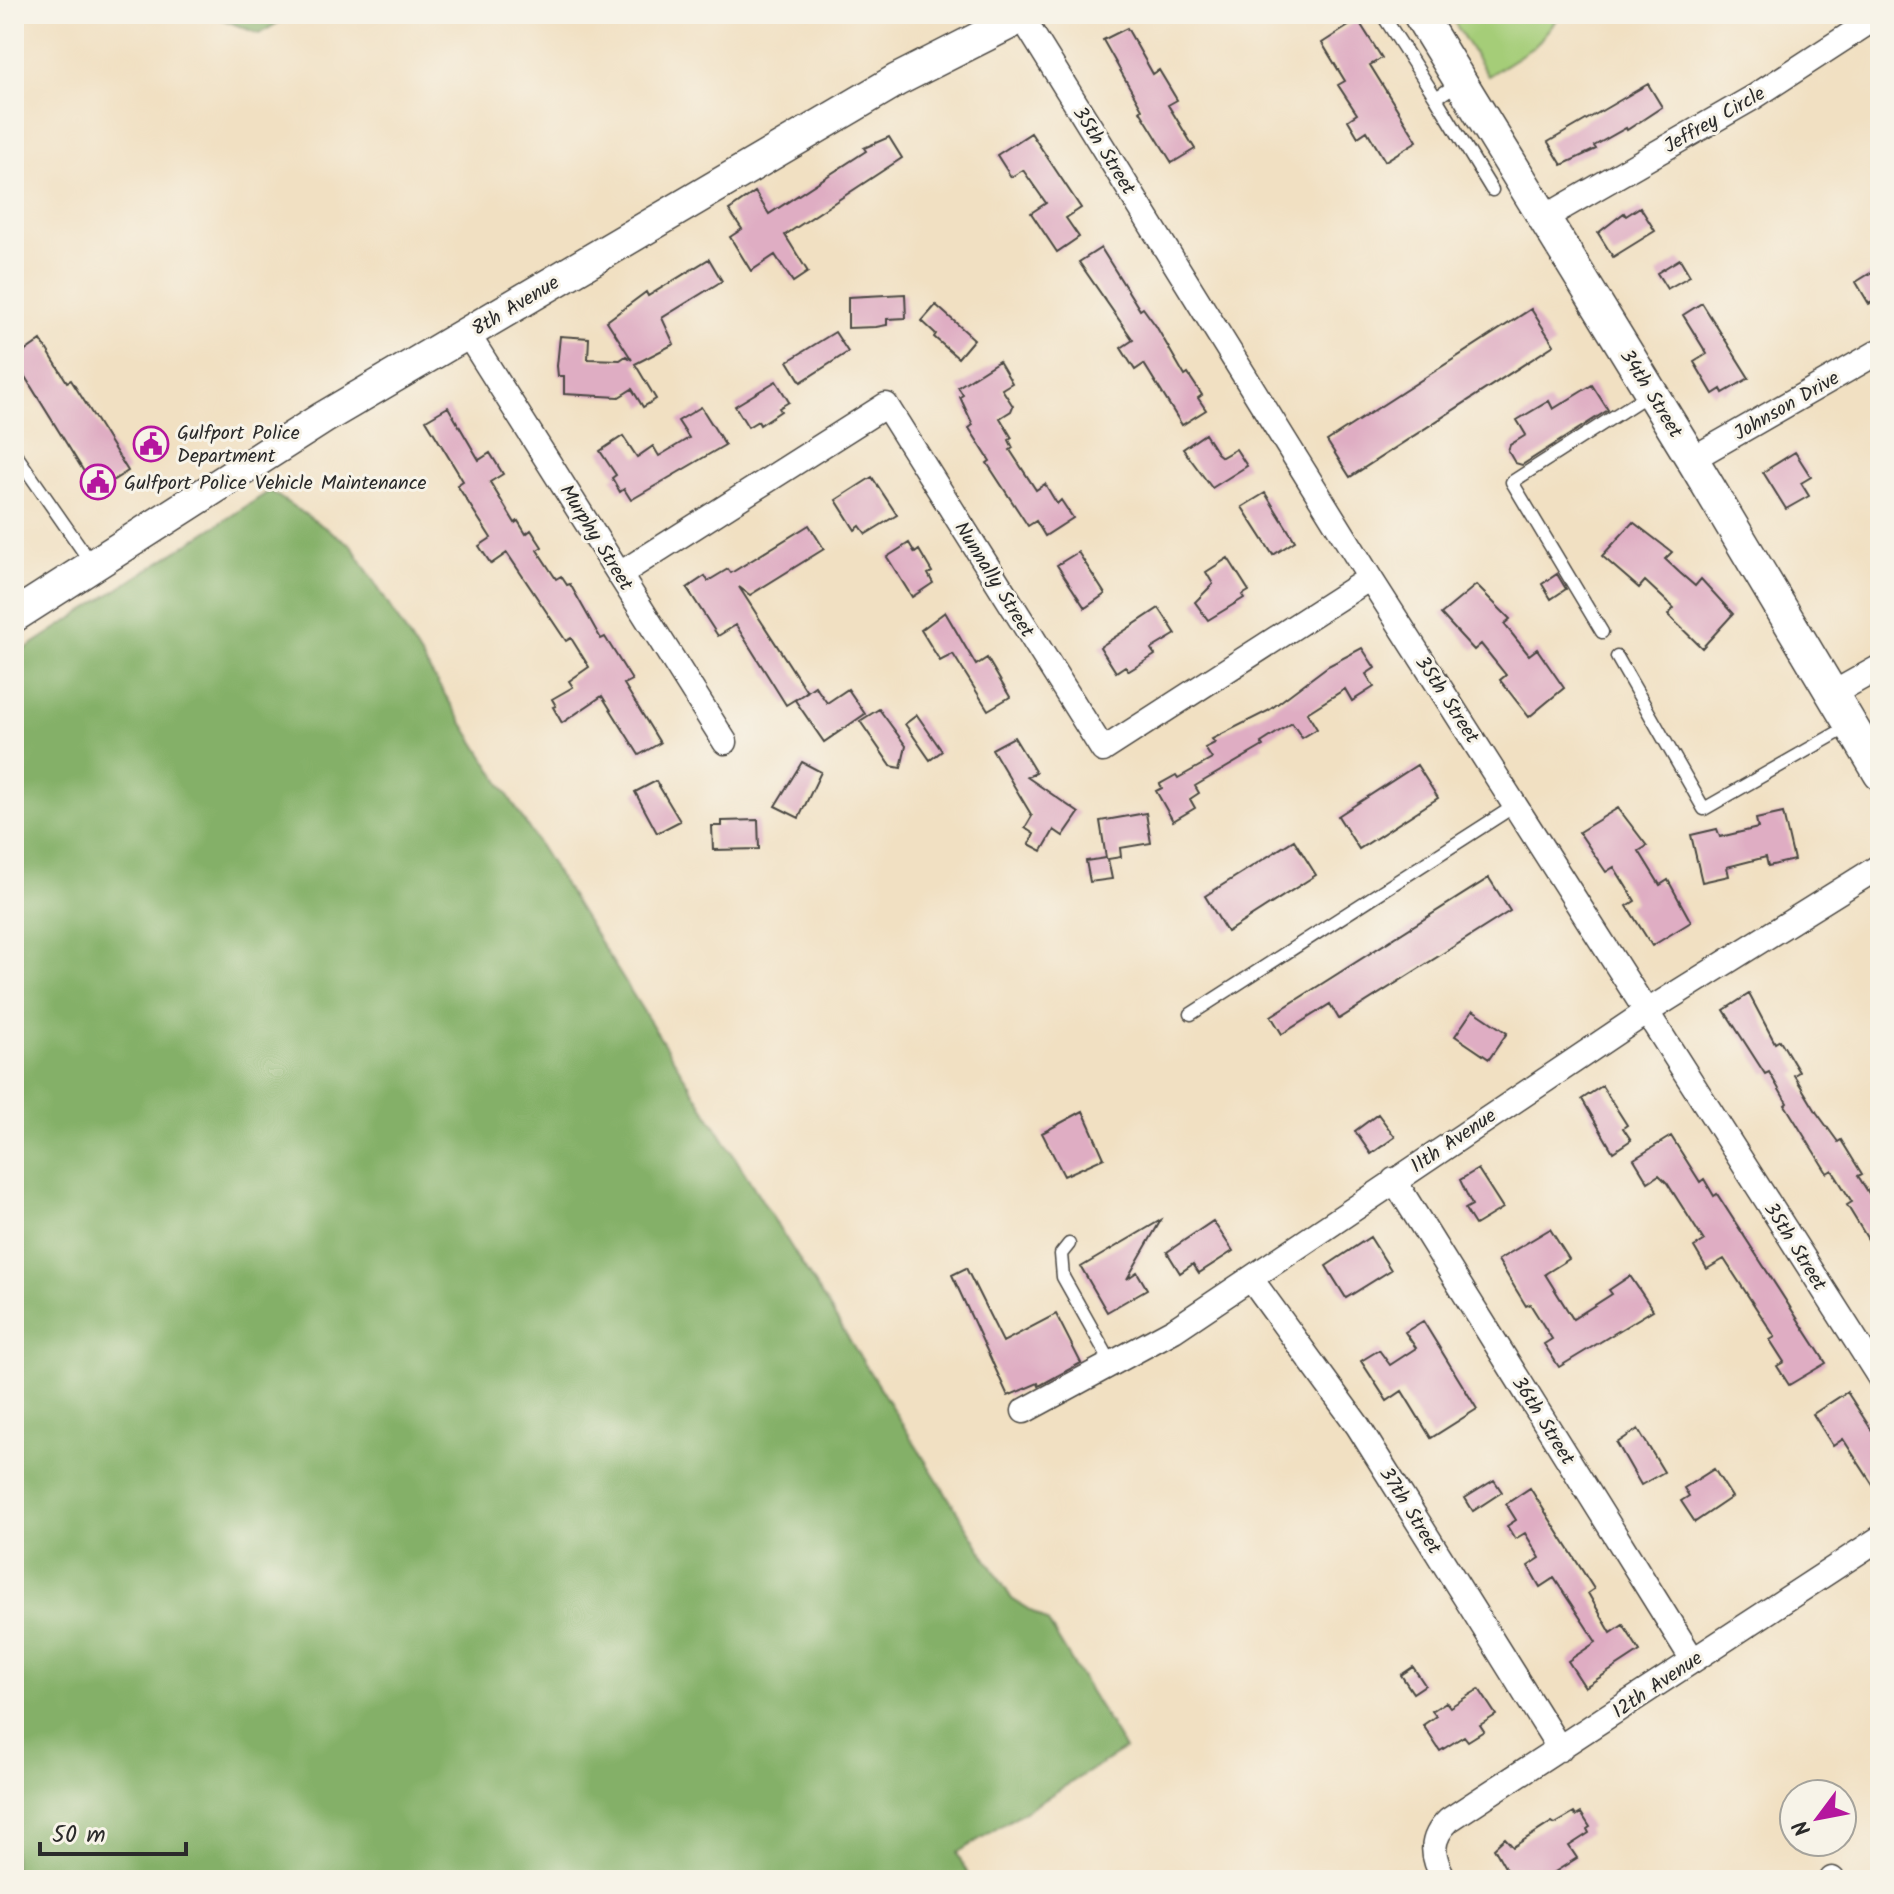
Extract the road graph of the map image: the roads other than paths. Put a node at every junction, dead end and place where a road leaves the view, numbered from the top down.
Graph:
1 (1382, 14) edge
2 (1419, 14) edge
3 (1025, 15) edge
4 (1880, 15) edge
5 (1448, 90) junction
6 (1492, 190) dead end
7 (1544, 218) junction
8 (467, 333) junction
9 (1880, 351) edge
10 (1652, 393) junction
11 (14, 452) edge
12 (1692, 459) junction
13 (92, 564) junction
14 (620, 574) junction
15 (1370, 578) junction
16 (14, 616) edge
17 (1602, 632) dead end
18 (1617, 657) dead end
19 (1880, 667) edge
20 (1832, 694) junction
21 (1851, 725) junction
22 (725, 742) dead end
23 (1880, 774) edge
24 (1516, 805) junction
25 (1880, 866) edge
26 (1648, 1011) junction
27 (1191, 1014) dead end
28 (1394, 1180) junction
29 (1069, 1244) dead end
30 (1251, 1279) junction
31 (1113, 1366) junction
32 (1880, 1378) edge
33 (1024, 1411) dead end
34 (1880, 1538) edge
35 (1693, 1660) junction
36 (1560, 1749) junction
37 (1445, 1880) edge

1 - 5 lane
2 - 5 street, 34th Street
3 - 8 street, 8th Avenue
3 - 15 street, 35th Street
4 - 7 street, Jeffrey Circle
5 - 6 lane
5 - 7 street, 34th Street
7 - 10 street, 34th Street
8 - 13 street, 8th Avenue
8 - 14 street, Murphy Street
9 - 12 street, Johnson Drive
10 - 12 street, 34th Street
10 - 17 lane
11 - 13 lane
12 - 20 street, 34th Street
13 - 16 street, 8th Avenue
14 - 15 street, Nunnally Street
14 - 22 street, Murphy Street
15 - 24 street, 35th Street
18 - 21 lane
19 - 20 street
20 - 21 street, 34th Street
21 - 23 street, 34th Street
24 - 26 street, 35th Street
24 - 27 lane
25 - 26 street, 11th Avenue
26 - 28 street, 11th Avenue
26 - 32 street, 35th Street
28 - 30 street, 11th Avenue
28 - 35 street, 36th Street
29 - 31 lane
30 - 31 street, 11th Avenue
30 - 36 street, 37th Street
31 - 33 street, 11th Avenue
34 - 35 street, 12th Avenue
35 - 36 street, 12th Avenue
36 - 37 street, 12th Avenue

